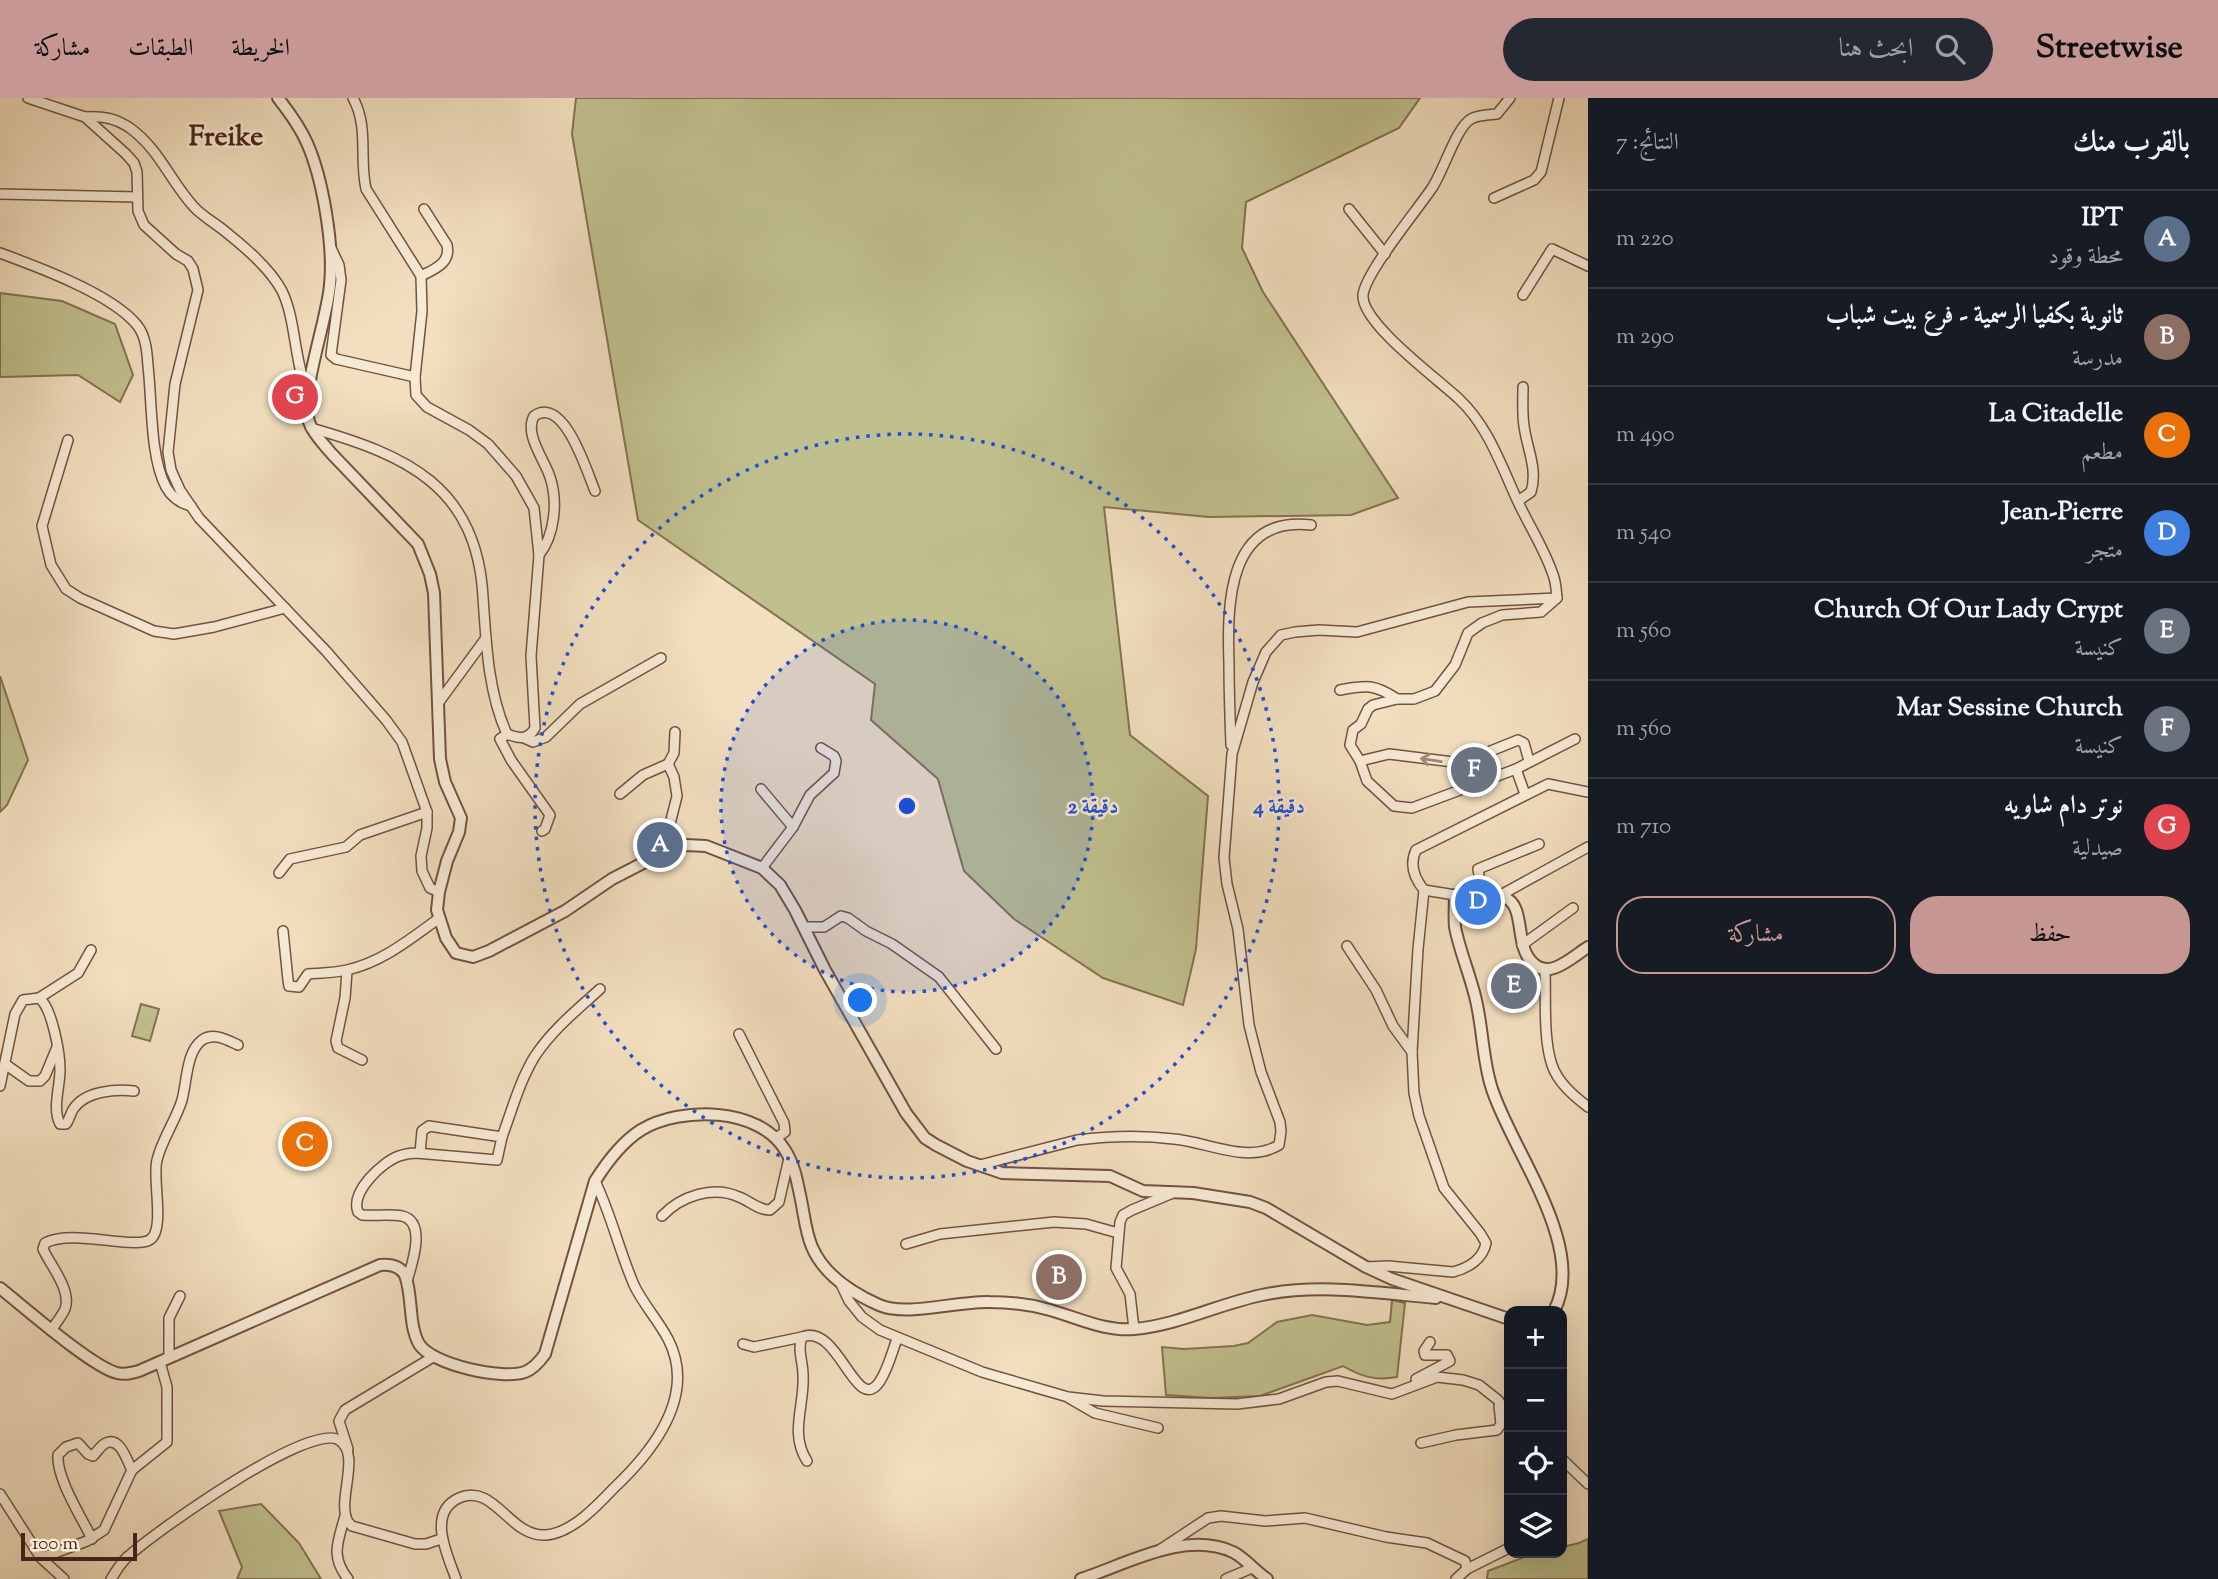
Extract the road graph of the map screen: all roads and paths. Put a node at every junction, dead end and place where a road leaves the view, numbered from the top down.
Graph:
1 (28, 98) edge
2 (278, 98) edge
3 (353, 98) edge
4 (1510, 98) edge
5 (1559, 98) edge
6 (85, 117) junction
7 (0, 194) edge
8 (137, 197) junction
9 (1494, 198) dead end
10 (424, 209) dead end
11 (1349, 209) dead end
12 (329, 246) junction
13 (0, 253) edge
14 (1385, 254) junction
15 (1588, 265) edge
16 (421, 276) junction
17 (1523, 295) dead end
18 (415, 377) junction
19 (1523, 387) dead end
20 (308, 394) junction
21 (312, 428) junction
22 (68, 440) dead end
23 (596, 491) dead end
24 (1518, 500) junction
25 (191, 506) junction
26 (1311, 525) dead end
27 (539, 555) junction
28 (1557, 598) junction
29 (285, 608) junction
30 (485, 638) junction
31 (662, 658) dead end
32 (1340, 690) dead end
33 (1397, 699) junction
34 (439, 702) junction
35 (675, 732) dead end
36 (507, 734) junction
37 (524, 738) junction
38 (1575, 739) dead end
39 (821, 748) dead end
40 (1232, 754) junction
41 (1360, 761) junction
42 (1529, 761) junction
43 (668, 764) junction
44 (1516, 769) junction
45 (761, 789) dead end
46 (1588, 792) edge
47 (620, 794) dead end
48 (1525, 794) junction
49 (427, 813) junction
50 (793, 827) junction
51 (542, 831) dead end
52 (1539, 844) dead end
53 (1588, 847) edge
54 (668, 850) junction
55 (762, 868) junction
56 (279, 873) dead end
57 (1424, 890) junction
58 (439, 892) junction
59 (1482, 894) junction
60 (1455, 895) junction
61 (1499, 896) junction
62 (1573, 908) dead end
63 (438, 919) junction
64 (804, 927) junction
65 (283, 930) dead end
66 (1522, 945) junction
67 (1347, 946) dead end
68 (1588, 947) edge
69 (92, 950) dead end
70 (1545, 970) junction
71 (346, 971) junction
72 (600, 989) dead end
73 (39, 998) junction
74 (739, 1034) dead end
75 (238, 1045) dead end
76 (57, 1047) junction
77 (996, 1049) dead end
78 (1412, 1052) junction
79 (362, 1060) dead end
80 (5, 1064) junction
81 (0, 1086) edge
82 (134, 1091) dead end
83 (1588, 1108) edge
84 (502, 1138) junction
85 (776, 1138) junction
86 (420, 1153) junction
87 (789, 1158) junction
88 (980, 1166) junction
89 (594, 1181) junction
90 (1175, 1192) junction
91 (662, 1216) dead end
92 (1118, 1233) junction
93 (906, 1244) dead end
94 (1366, 1267) junction
95 (407, 1281) junction
96 (839, 1282) junction
97 (0, 1288) edge
98 (180, 1296) dead end
99 (1452, 1299) junction
100 (1558, 1306) edge
101 (1504, 1317) edge
102 (52, 1329) junction
103 (1133, 1329) junction
104 (802, 1337) junction
105 (897, 1339) junction
106 (1430, 1342) dead end
107 (743, 1344) dead end
108 (433, 1357) junction
109 (164, 1359) junction
110 (1398, 1392) junction
111 (1068, 1397) junction
112 (1498, 1400) junction
113 (1504, 1409) edge
114 (1157, 1428) dead end
115 (1421, 1443) dead end
116 (348, 1451) junction
117 (807, 1461) dead end
118 (1567, 1464) edge
119 (132, 1470) junction
120 (1588, 1484) edge
121 (0, 1494) edge
122 (345, 1516) junction
123 (92, 1539) junction
124 (441, 1539) junction
125 (1160, 1549) junction
126 (1504, 1550) edge
127 (41, 1558) junction
128 (1252, 1568) junction
129 (1467, 1569) junction
130 (64, 1579) edge
131 (111, 1579) edge
132 (348, 1579) edge
133 (456, 1579) edge
134 (1081, 1579) edge
135 (1226, 1579) edge
136 (1267, 1579) edge
137 (1456, 1579) edge

1 - 6 street
2 - 12 street
3 - 16 street
4 - 14 street
5 - 9 street
6 - 8 street
6 - 20 street
7 - 8 street
8 - 25 street
10 - 16 street
11 - 14 street
12 - 18 street
12 - 20 street
13 - 25 street
14 - 24 street
15 - 17 street
16 - 18 street
18 - 27 street
19 - 24 street
20 - 21 street
21 - 30 street
21 - 34 street
22 - 29 street
23 - 27 street
24 - 28 street
25 - 29 street
26 - 40 street
27 - 37 street
28 - 33 street
28 - 40 street
29 - 49 street
30 - 34 street
30 - 36 street
31 - 37 street
32 - 33 street
33 - 41 street
34 - 58 street
35 - 43 street
36 - 37 street
36 - 51 street
38 - 42 street
39 - 50 street
40 - 88 street
42 -> 41 street
41 - 44 street
42 - 44 street
43 - 47 street
43 - 54 street
44 - 48 street
45 - 50 street
46 - 48 street
48 - 57 street
49 - 56 street
49 - 58 street
50 - 55 street
52 - 59 street
53 - 61 street
54 - 55 street
54 - 63 street
55 - 64 street
57 - 60 street
57 - 78 street
58 - 63 street
59 - 60 street
59 - 61 street
60 - 100 street
61 - 66 street
62 - 66 street
63 - 71 street
64 - 77 street
64 - 88 street
65 - 71 street
66 - 70 street
67 - 78 street
68 - 70 street
69 - 73 street
70 - 83 street
71 - 79 street
72 - 84 street
73 - 76 street
73 - 80 street
74 - 85 street
75 - 102 street
76 - 80 street
76 - 82 street
78 - 94 street
80 - 81 street
84 - 86 street
84 - 86 street
85 - 87 street
85 - 89 street
86 - 95 street
87 - 91 street
87 - 96 street
88 - 90 street
89 - 108 street
89 - 124 street
90 - 92 street
90 - 94 street
92 - 93 street
92 - 103 street
94 - 99 street
95 - 108 street
95 - 109 street
96 - 103 street
96 - 105 street
97 - 102 street
98 - 109 street
99 - 101 street
99 - 103 street
102 - 109 street
104 - 105 street
104 - 107 street
104 - 117 street
105 - 111 street
106 - 110 street
108 - 116 street
109 - 119 street
110 - 111 street
110 - 112 street
111 - 114 street
112 - 113 street
112 - 115 street
116 - 122 street
116 - 131 street
118 - 120 street
119 - 123 street
119 - 123 street
121 - 127 street
122 - 124 street
122 - 132 street
123 - 127 street
124 - 133 street
125 - 128 street
125 - 129 street
125 - 134 street
126 - 129 street
127 - 130 street
128 - 135 street
128 - 136 street
129 - 137 street

